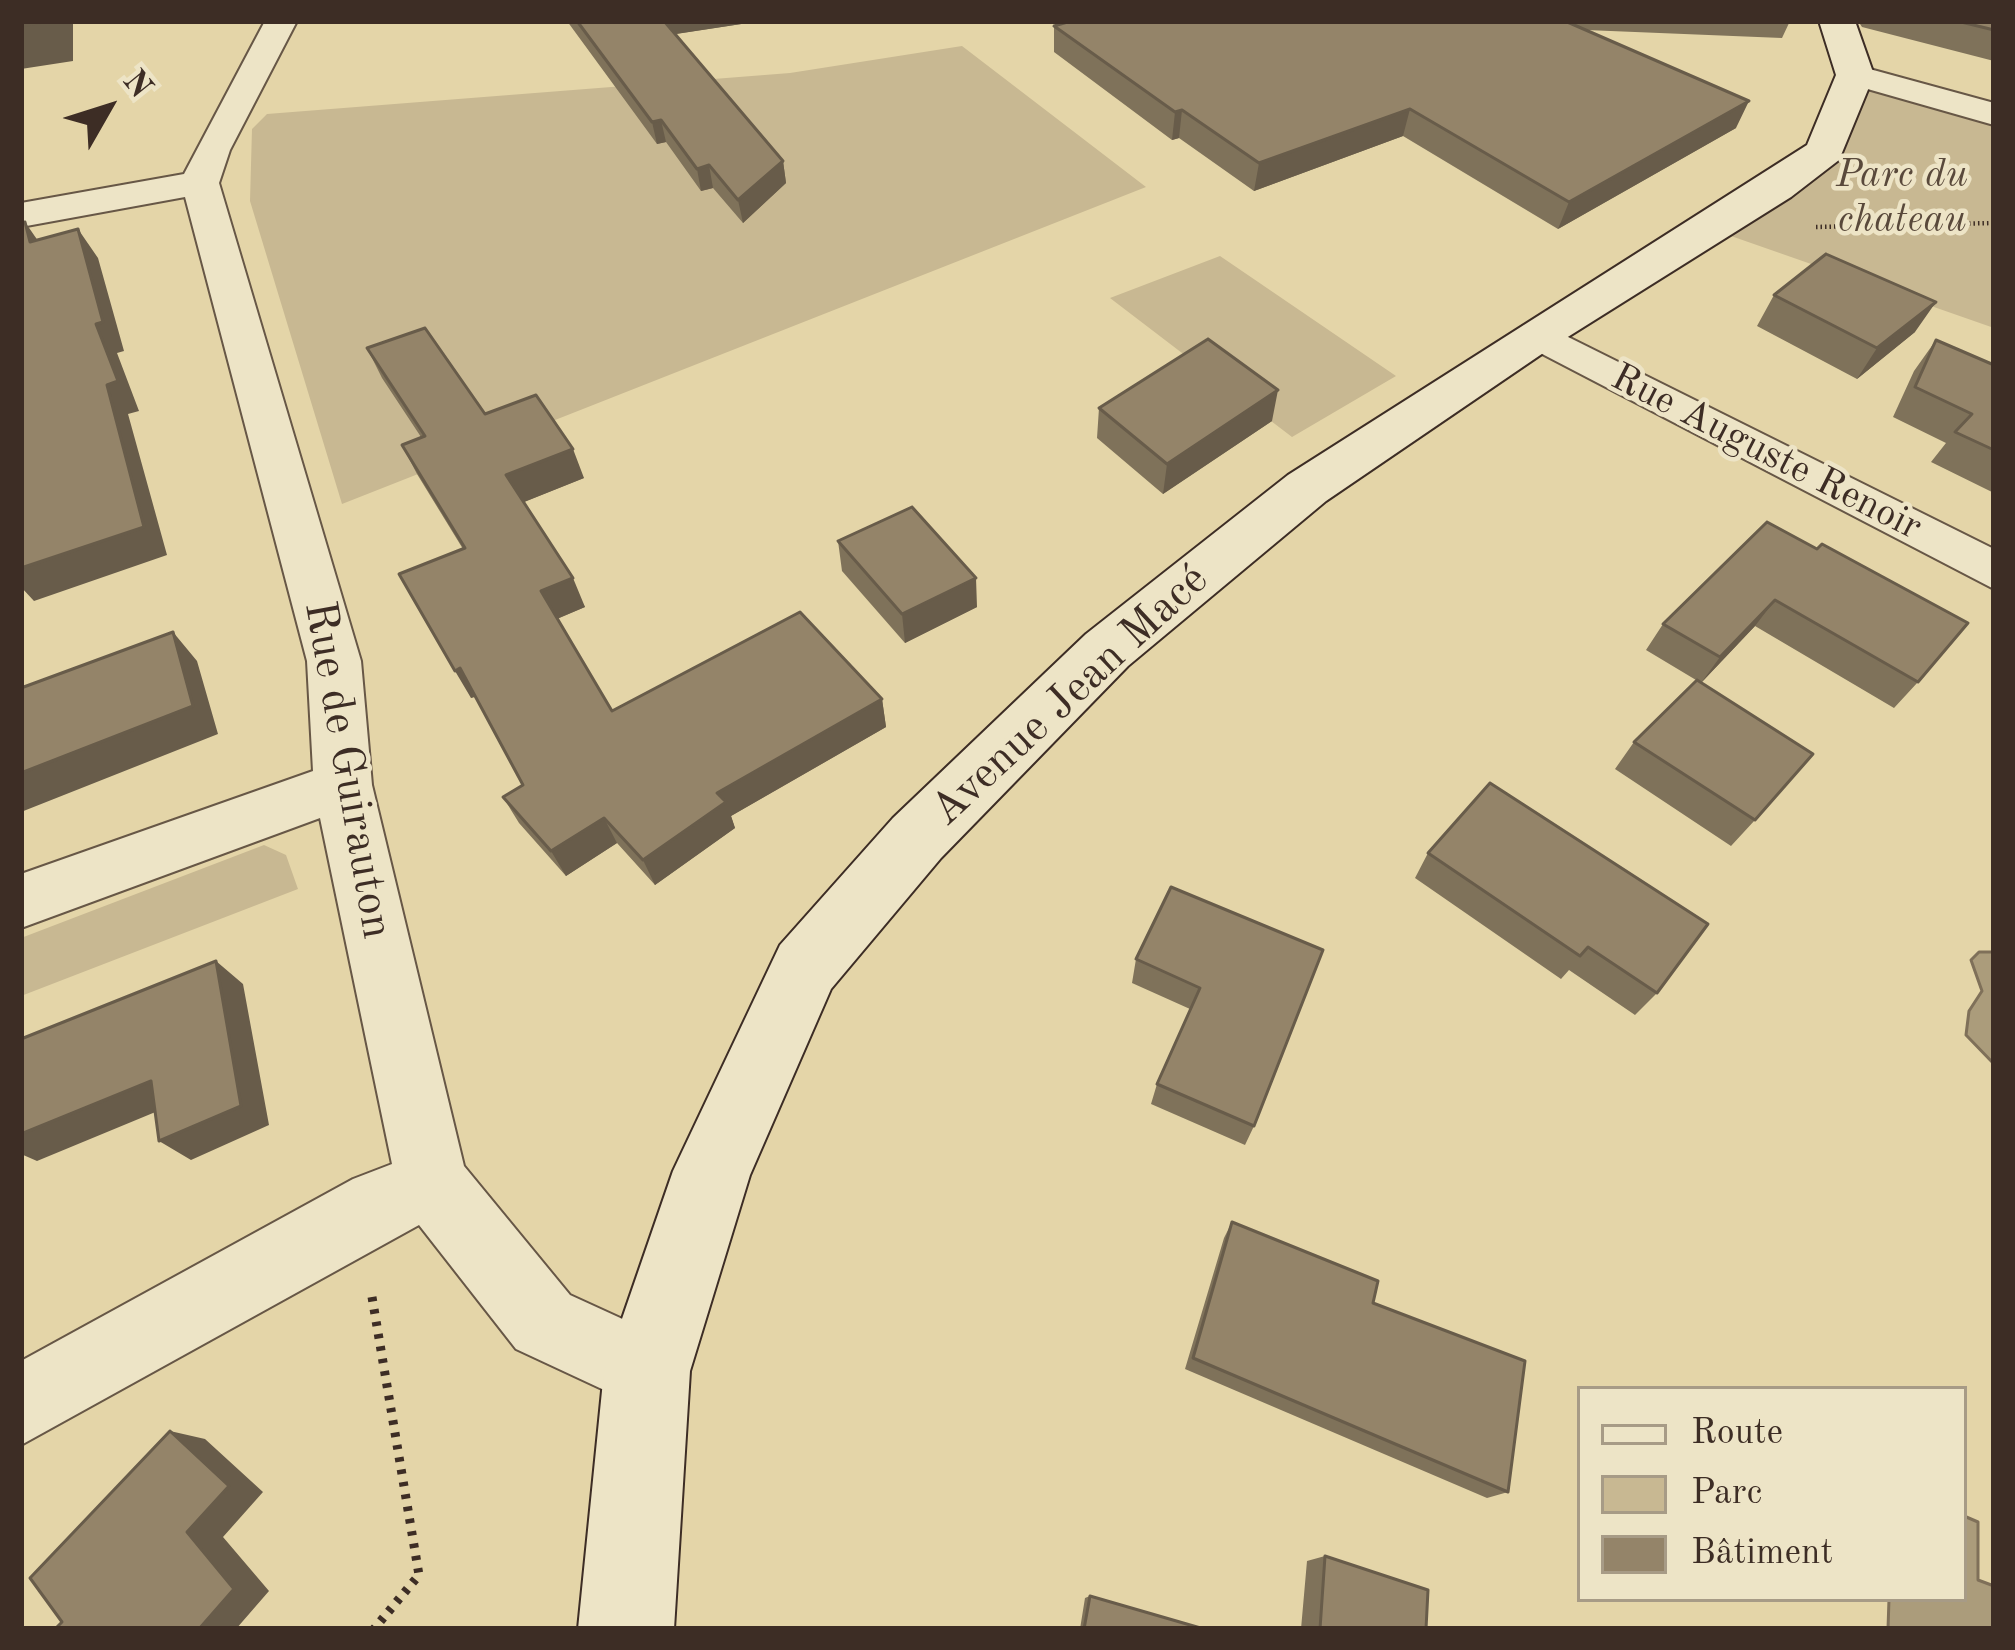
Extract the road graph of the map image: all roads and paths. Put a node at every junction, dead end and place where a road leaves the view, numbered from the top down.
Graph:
1 (285, 22) edge
2 (1846, 48) edge
3 (1994, 114) edge
4 (200, 183) junction
5 (21, 215) edge
6 (1994, 223) edge
7 (1711, 229) junction
8 (1538, 335) junction
9 (1994, 571) edge
10 (343, 785) junction
11 (21, 901) edge
12 (432, 1184) junction
13 (358, 1216) junction
14 (647, 1371) junction
15 (21, 1405) edge
16 (374, 1629) edge
17 (626, 1629) edge

1 - 4 street
2 - 3 street
2 - 7 street, Avenue Jean Macé
4 - 5 street
4 - 10 street, Rue de Guirauton
6 - 7 path
7 - 8 street, Avenue Jean Macé
8 - 9 street, Rue Auguste Renoir
8 - 14 street, Avenue Jean Macé
10 - 11 street
10 - 12 street, Rue de Guirauton
12 - 13 street
12 - 14 street, Rue de Guirauton
13 - 15 street
13 - 16 path
14 - 17 street, Avenue Jean Macé

